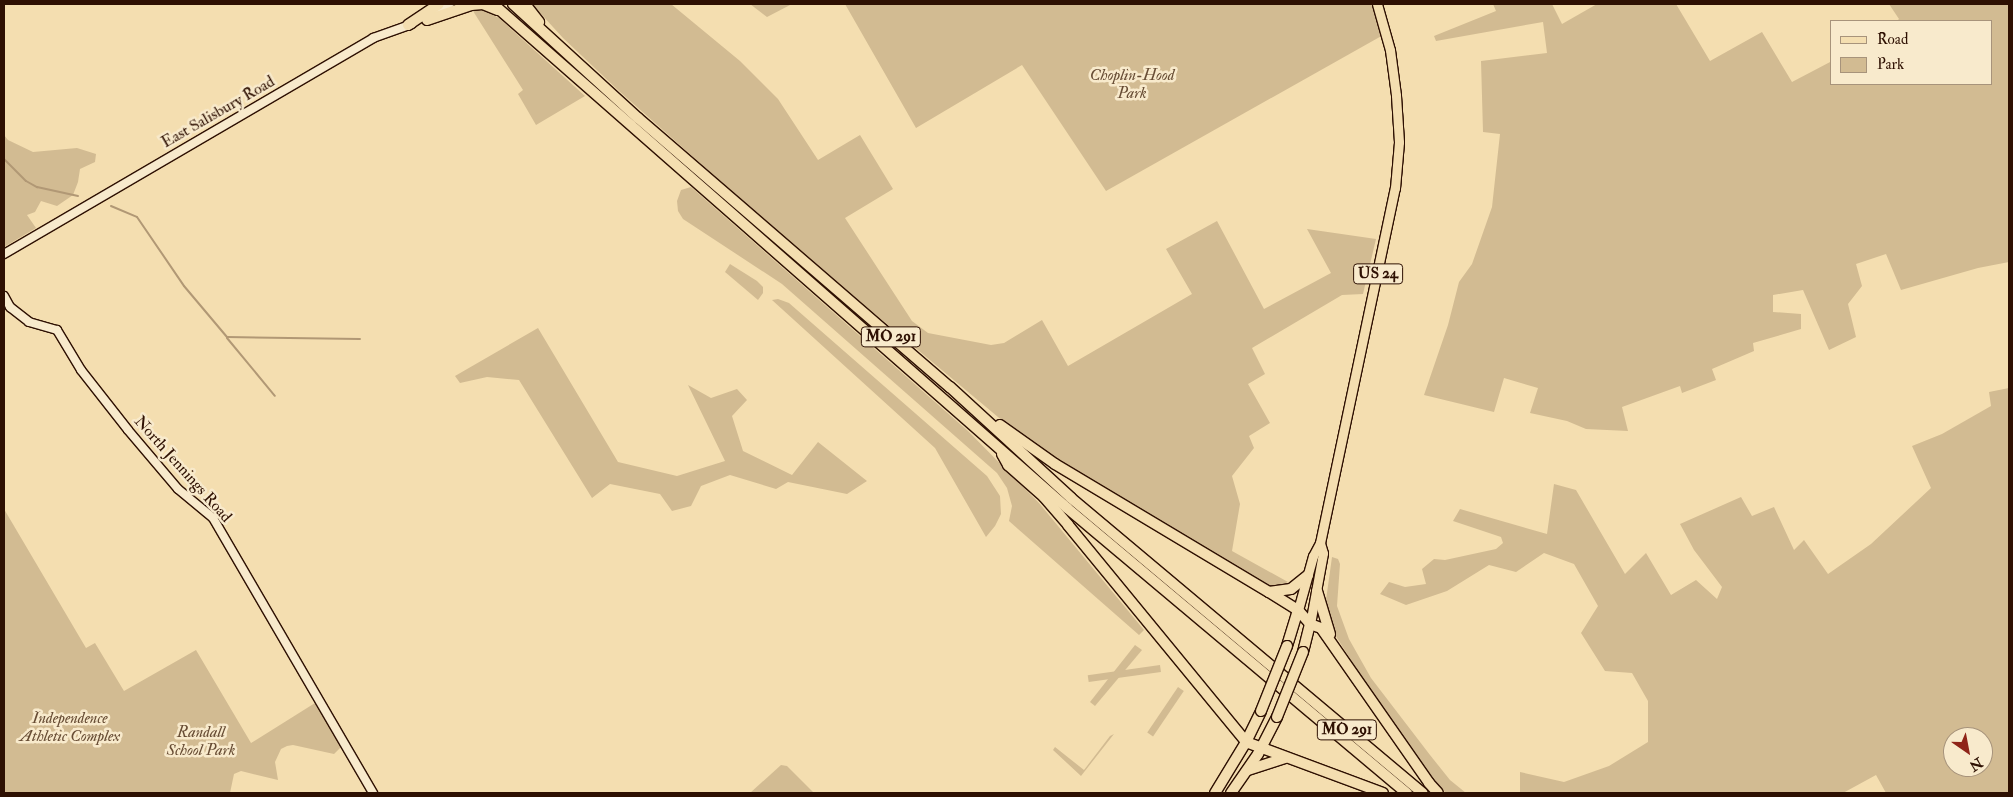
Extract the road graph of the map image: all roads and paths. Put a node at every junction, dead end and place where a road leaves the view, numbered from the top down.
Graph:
1 (439, 4) edge
2 (450, 4) edge
3 (493, 4) edge
4 (513, 4) edge
5 (525, 4) edge
6 (1377, 4) edge
7 (506, 16) junction
8 (428, 20) junction
9 (408, 25) junction
10 (553, 41) junction
11 (4, 254) edge
12 (4, 296) edge
13 (950, 388) junction
14 (996, 446) junction
15 (1320, 543) junction
16 (1308, 575) junction
17 (1269, 592) junction
18 (1317, 592) junction
19 (1298, 610) junction
20 (1310, 624) junction
21 (1336, 649) junction
22 (1232, 727) junction
23 (1246, 742) junction
24 (1261, 748) junction
25 (1240, 754) junction
26 (1286, 757) junction
27 (1248, 770) junction
28 (373, 793) edge
29 (1215, 793) edge
30 (1231, 793) edge
31 (1382, 793) edge
32 (1408, 793) edge
33 (1422, 793) edge
34 (1438, 793) edge

1 - 9 highway
2 - 8 street, East Salisbury Road
3 - 7 highway, MO 291
4 - 10 highway, MO 291
5 - 10 highway
6 - 15 main road, US 24
7 - 8 highway
7 - 14 highway, MO 291
8 - 9 street, East Salisbury Road
9 - 11 street, East Salisbury Road
10 - 13 highway, MO 291
12 - 28 street, North Jennings Road
13 - 17 highway
13 - 33 highway, MO 291
14 - 22 highway
14 - 32 highway, MO 291
15 - 16 main road, US 24
15 - 18 main road, US 24
16 - 17 highway
16 - 19 main road, US 24
17 - 19 highway
18 - 20 main road, US 24
18 - 21 highway
19 - 20 highway
19 - 23 highway, US 24, bridge
20 - 21 highway
20 - 24 highway, US 24, bridge
21 - 34 highway
22 - 23 highway
22 - 25 highway
23 - 24 highway
23 - 25 highway, US 24
24 - 26 highway
24 - 27 highway, US 24
25 - 29 highway, US 24
26 - 27 highway
26 - 31 highway
27 - 30 highway, US 24

